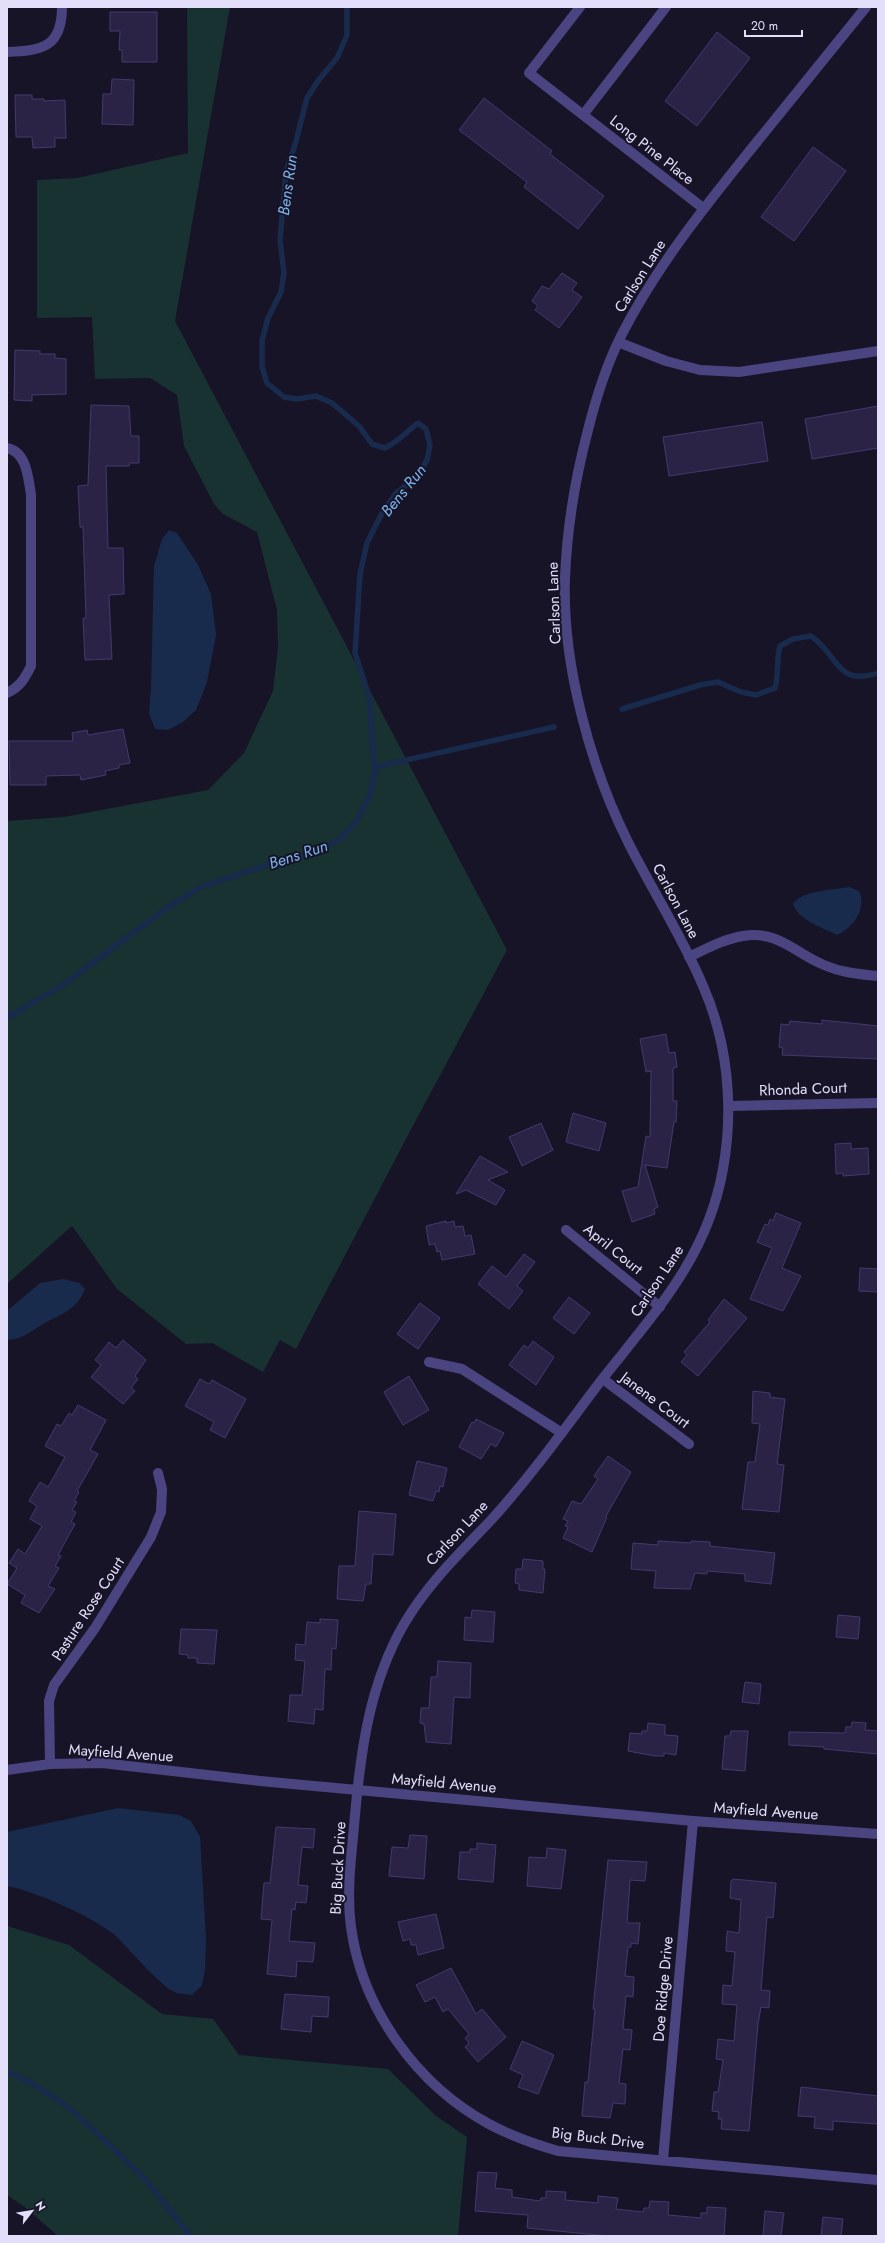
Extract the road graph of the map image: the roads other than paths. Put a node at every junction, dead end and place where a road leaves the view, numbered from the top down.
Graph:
1 (62, 7) edge
2 (580, 7) edge
3 (666, 7) edge
4 (866, 7) edge
5 (7, 52) edge
6 (583, 115) junction
7 (703, 208) junction
8 (618, 342) junction
9 (878, 352) edge
10 (7, 448) edge
11 (7, 693) edge
12 (689, 957) junction
13 (878, 976) edge
14 (878, 1103) edge
15 (729, 1106) junction
16 (566, 1230) dead end
17 (660, 1307) junction
18 (429, 1362) dead end
19 (603, 1379) junction
20 (562, 1433) junction
21 (689, 1444) dead end
22 (158, 1473) dead end
23 (50, 1764) junction
24 (7, 1770) edge
25 (358, 1790) junction
26 (693, 1821) junction
27 (878, 1834) edge
28 (663, 2160) junction
29 (878, 2180) edge

1 - 5 street
2 - 6 street, Long Pine Place
3 - 6 street
4 - 7 street, Carlson Lane
6 - 7 street, Long Pine Place
7 - 8 street, Carlson Lane
8 - 9 street
8 - 12 street, Carlson Lane
10 - 11 street
12 - 13 street
12 - 15 street, Carlson Lane
14 - 15 street, Rhonda Court
15 - 17 street, Carlson Lane
16 - 17 street, April Court
17 - 19 street, Carlson Lane
18 - 20 street
19 - 20 street, Carlson Lane
19 - 21 street, Janene Court
20 - 25 street, Carlson Lane
22 - 23 street, Pasture Rose Court
23 - 24 street, Mayfield Avenue
23 - 25 street, Mayfield Avenue
25 - 26 street, Mayfield Avenue
25 - 28 street, Big Buck Drive
26 - 27 street, Mayfield Avenue
26 - 28 street, Doe Ridge Drive
28 - 29 street, Big Buck Drive

